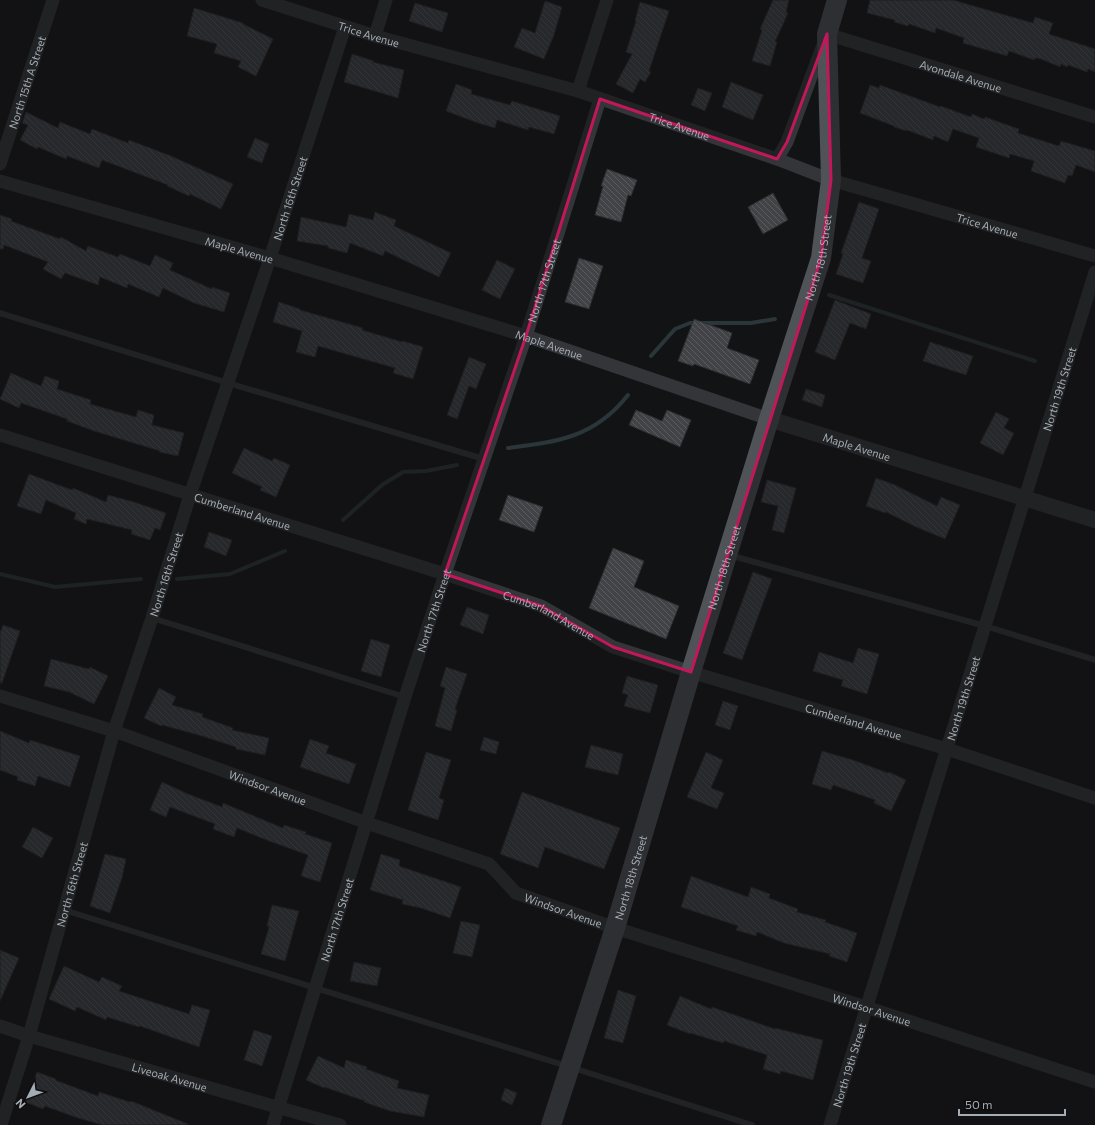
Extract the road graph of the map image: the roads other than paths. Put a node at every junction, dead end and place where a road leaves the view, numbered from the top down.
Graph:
1 (53, 0) edge
2 (262, 0) edge
3 (386, 0) edge
4 (607, 0) edge
5 (837, 0) edge
6 (345, 27) junction
7 (827, 34) junction
8 (375, 36) junction
9 (578, 91) junction
10 (600, 99) junction
11 (1095, 117) edge
12 (777, 159) junction
13 (0, 164) edge
14 (0, 180) edge
15 (831, 180) junction
16 (1095, 256) edge
17 (270, 258) junction
18 (1095, 272) edge
19 (0, 313) edge
20 (526, 336) junction
21 (228, 383) junction
22 (769, 419) junction
23 (0, 435) edge
24 (484, 459) junction
25 (190, 495) junction
26 (1025, 497) junction
27 (1095, 520) edge
28 (727, 554) junction
29 (445, 574) junction
30 (152, 618) junction
31 (985, 626) junction
32 (1095, 660) edge
33 (691, 672) junction
34 (0, 696) edge
35 (405, 697) junction
36 (114, 731) junction
37 (947, 749) junction
38 (1095, 798) edge
39 (367, 823) junction
40 (64, 910) junction
41 (615, 928) junction
42 (315, 988) junction
43 (866, 1007) junction
44 (0, 1026) edge
45 (29, 1036) junction
46 (570, 1067) junction
47 (1095, 1082) edge
48 (278, 1107) junction
49 (2, 1125) edge
50 (273, 1125) edge
51 (340, 1125) edge
52 (551, 1125) edge
53 (752, 1125) edge
54 (830, 1125) edge

1 - 13 street, North 15th A Street
2 - 6 street, Trice Avenue
3 - 8 street
4 - 9 street
5 - 7 main road, North 18th Street
6 - 8 street, Trice Avenue
6 - 17 street, North 16th Street
7 - 11 street, Avondale Avenue
7 - 12 street
7 - 15 main road, North 18th Street
8 - 9 street, Trice Avenue
9 - 10 street, Trice Avenue
10 - 12 street, Trice Avenue
10 - 20 street, North 17th Street
12 - 15 street, Trice Avenue
14 - 17 street, Maple Avenue
15 - 16 street, Trice Avenue
15 - 22 main road, North 18th Street
17 - 20 street, Maple Avenue
17 - 21 street, North 16th Street
18 - 26 street, North 19th Street
19 - 21 lane
20 - 22 street, Maple Avenue
20 - 24 street, North 17th Street
21 - 24 lane
21 - 25 street, North 16th Street
22 - 26 street, Maple Avenue
22 - 28 main road, North 18th Street
23 - 25 street, Cumberland Avenue
24 - 29 street, North 17th Street
25 - 29 street, Cumberland Avenue
25 - 30 street, North 16th Street
26 - 27 street, Maple Avenue
26 - 31 street, North 19th Street
28 - 31 lane
28 - 33 main road, North 18th Street
29 - 33 street, Cumberland Avenue
29 - 35 street, North 17th Street
30 - 35 lane
30 - 36 street, North 16th Street
31 - 32 lane
31 - 37 street, North 19th Street
33 - 37 street, Cumberland Avenue
33 - 41 main road, North 18th Street
34 - 36 street, Windsor Avenue
35 - 39 street, North 17th Street
36 - 39 street, Windsor Avenue
36 - 40 street, North 16th Street
37 - 38 street, Cumberland Avenue
37 - 43 street, North 19th Street
39 - 41 street, Windsor Avenue
39 - 42 street, North 17th Street
40 - 42 lane
40 - 45 street, North 16th Street
41 - 43 street, Windsor Avenue
41 - 46 main road, North 18th Street
42 - 46 lane
42 - 48 street, North 17th Street
43 - 47 street, Windsor Avenue
43 - 54 street, North 19th Street
44 - 45 street, Liveoak Avenue
45 - 48 street, Liveoak Avenue
45 - 49 street, North 16th Street
46 - 52 main road, North 18th Street
46 - 53 lane
48 - 50 street, North 17th Street
48 - 51 street, Liveoak Avenue

